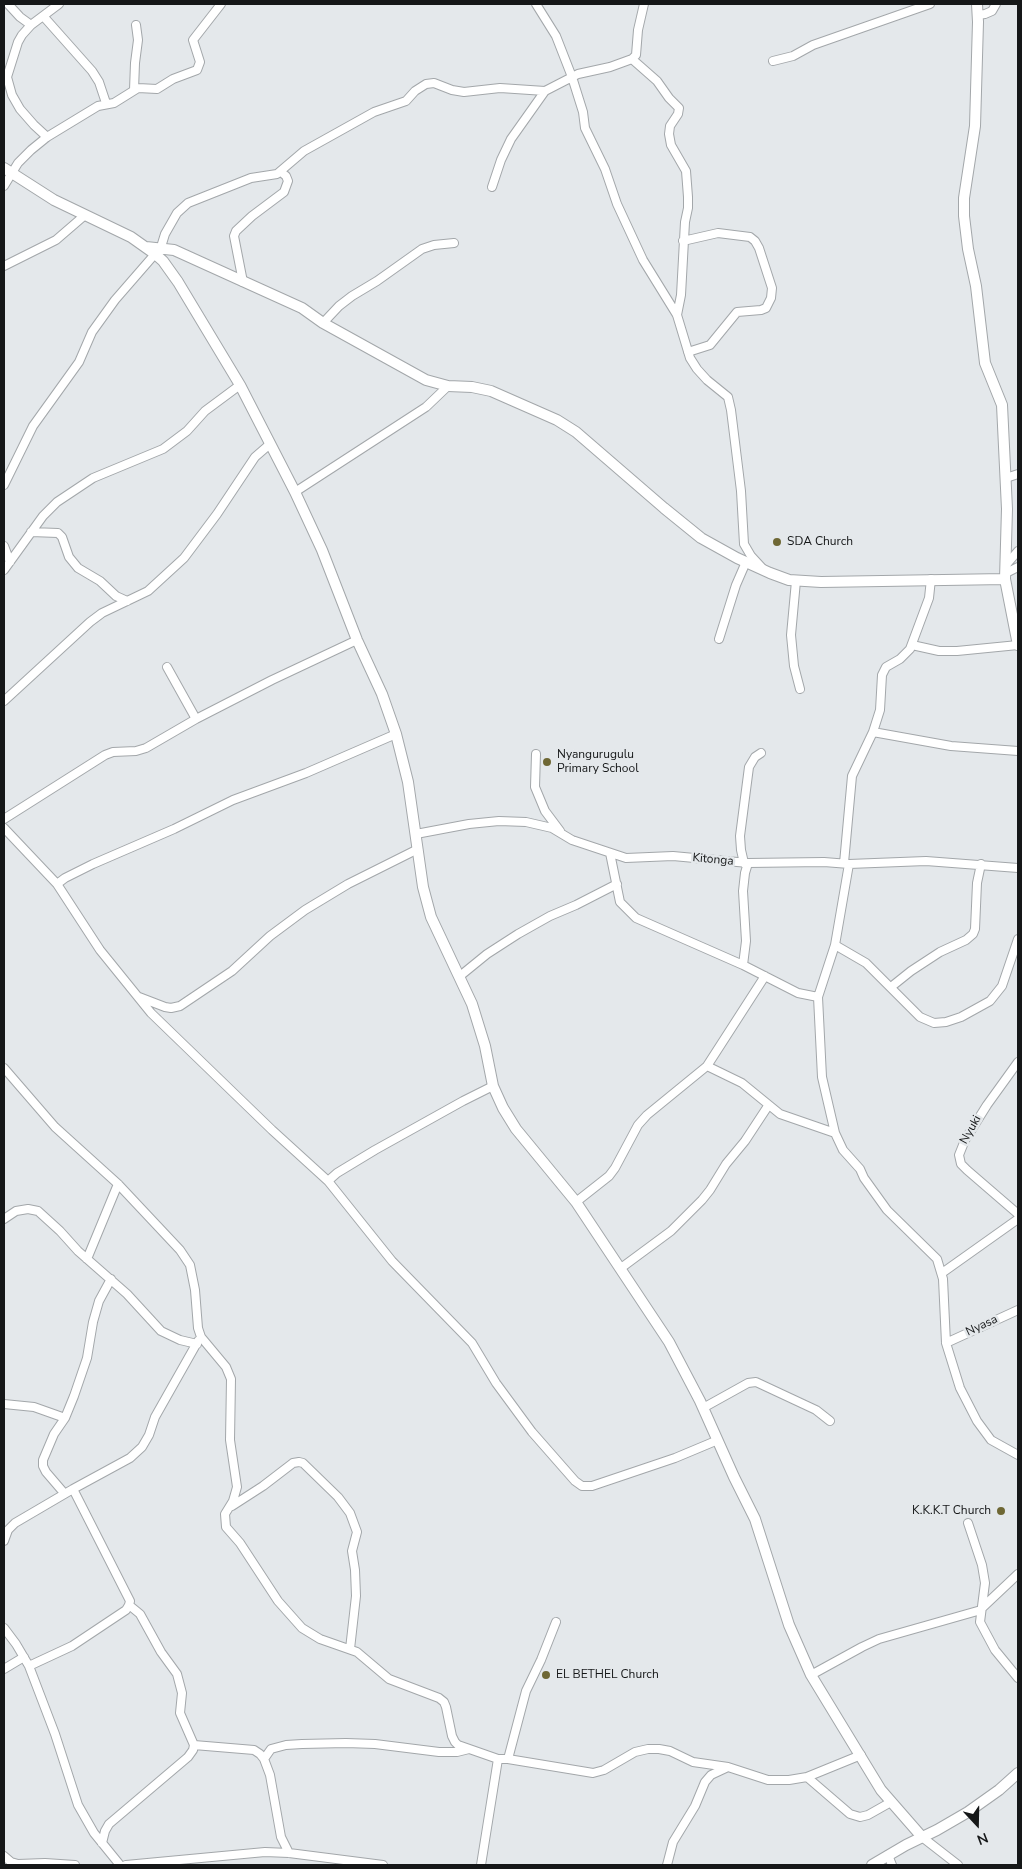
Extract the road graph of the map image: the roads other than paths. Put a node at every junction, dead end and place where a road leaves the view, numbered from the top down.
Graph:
1 (8, 4) edge
2 (59, 4) edge
3 (221, 4) edge
4 (536, 4) edge
5 (644, 4) edge
6 (930, 4) edge
7 (977, 4) edge
8 (996, 4) edge
9 (978, 15) junction
10 (44, 17) junction
11 (31, 25) junction
12 (136, 25) dead end
13 (632, 59) junction
14 (772, 61) dead end
15 (572, 77) junction
16 (134, 90) junction
17 (544, 91) junction
18 (106, 103) junction
19 (47, 137) junction
20 (7, 171) edge
21 (282, 172) junction
22 (4, 186) edge
23 (492, 187) dead end
24 (84, 215) junction
25 (683, 241) junction
26 (454, 243) dead end
27 (158, 251) junction
28 (4, 266) edge
29 (244, 282) junction
30 (678, 315) junction
31 (323, 323) junction
32 (688, 352) junction
33 (240, 385) junction
34 (448, 386) junction
35 (270, 444) junction
36 (1018, 474) edge
37 (1006, 478) junction
38 (4, 485) edge
39 (295, 492) junction
40 (32, 532) junction
41 (4, 546) edge
42 (1018, 551) edge
43 (10, 562) junction
44 (746, 562) junction
45 (1018, 567) edge
46 (4, 570) edge
47 (764, 570) junction
48 (1005, 573) junction
49 (931, 579) junction
50 (796, 581) junction
51 (127, 601) junction
52 (719, 639) dead end
53 (356, 640) junction
54 (912, 645) junction
55 (1018, 645) edge
56 (167, 666) dead end
57 (800, 689) dead end
58 (4, 701) edge
59 (196, 719) junction
60 (873, 732) junction
61 (396, 734) junction
62 (1018, 751) edge
63 (761, 753) dead end
64 (536, 754) dead end
65 (4, 819) edge
66 (4, 828) edge
67 (416, 834) junction
68 (563, 834) junction
69 (418, 849) junction
70 (610, 853) junction
71 (746, 863) junction
72 (846, 864) junction
73 (981, 864) junction
74 (1018, 868) edge
75 (57, 884) junction
76 (617, 884) junction
77 (1018, 939) edge
78 (835, 945) junction
79 (743, 965) junction
80 (460, 976) junction
81 (764, 976) junction
82 (891, 987) junction
83 (818, 997) junction
84 (139, 998) junction
85 (1018, 1062) edge
86 (708, 1066) junction
87 (4, 1068) edge
88 (494, 1086) junction
89 (768, 1106) junction
90 (834, 1133) junction
91 (328, 1181) junction
92 (118, 1184) junction
93 (576, 1202) junction
94 (1018, 1214) edge
95 (4, 1219) edge
96 (1018, 1219) edge
97 (87, 1259) junction
98 (621, 1268) junction
99 (942, 1273) junction
100 (111, 1279) junction
101 (1018, 1310) edge
102 (199, 1340) junction
103 (946, 1343) junction
104 (4, 1404) edge
105 (703, 1408) junction
106 (65, 1418) junction
107 (830, 1421) dead end
108 (718, 1440) junction
109 (1018, 1455) edge
110 (72, 1488) junction
111 (64, 1493) junction
112 (228, 1509) junction
113 (968, 1523) dead end
114 (4, 1541) edge
115 (1018, 1574) edge
116 (129, 1605) junction
117 (982, 1608) junction
118 (556, 1622) dead end
119 (4, 1628) edge
120 (350, 1649) junction
121 (24, 1656) junction
122 (29, 1666) junction
123 (4, 1669) edge
124 (811, 1675) junction
125 (1018, 1678) edge
126 (194, 1745) junction
127 (471, 1749) junction
128 (861, 1756) junction
129 (264, 1759) junction
130 (508, 1759) junction
131 (498, 1760) junction
132 (728, 1767) junction
133 (1018, 1773) edge
134 (807, 1777) junction
135 (891, 1802) junction
136 (922, 1837) junction
137 (102, 1843) junction
138 (289, 1853) junction
139 (888, 1855) junction
140 (4, 1856) edge
141 (7, 1863) edge
142 (75, 1865) edge
143 (120, 1865) edge
144 (126, 1865) edge
145 (142, 1865) edge
146 (383, 1865) edge
147 (481, 1865) edge
148 (667, 1865) edge
149 (872, 1865) edge
150 (892, 1865) edge
151 (958, 1865) edge

1 - 11 street
2 - 10 street
3 - 16 street
4 - 15 street
5 - 13 street
6 - 14 street
7 - 9 street
8 - 9 street
9 - 37 street
10 - 11 street
10 - 18 street
11 - 19 street
12 - 16 street
13 - 15 street
13 - 25 street
15 - 17 street
15 - 30 street
16 - 18 street
17 - 21 street
17 - 23 street
18 - 19 street
19 - 20 street
20 - 22 street
20 - 24 street
21 - 27 street
21 - 29 street
24 - 27 street
24 - 28 street
25 - 30 street
25 - 32 street
26 - 31 street
27 - 29 street
27 - 33 street
27 - 38 street
29 - 31 street
30 - 32 street
31 - 34 street
32 - 47 street
33 - 35 street
33 - 40 street
34 - 39 street
34 - 44 street
35 - 39 street
35 - 51 street
36 - 37 street
37 - 48 street
39 - 53 street
40 - 43 street
40 - 51 street
41 - 43 street
42 - 48 street
43 - 46 street
44 - 47 street
44 - 52 street
45 - 48 street
47 - 50 street
48 - 49 street
48 - 55 street
49 - 50 street
49 - 54 street
50 - 57 street
51 - 58 street
53 - 59 street
53 - 61 street
54 - 55 street
54 - 60 street
56 - 59 street
59 - 65 street
60 - 62 street
60 - 72 street
61 - 67 street
61 - 75 street
63 - 71 street
64 - 68 street
66 - 75 street
67 - 68 street, Kitonga
67 - 69 street
68 - 70 street, Kitonga
69 - 80 street
69 - 84 street
70 - 71 street, Kitonga
70 - 76 street
71 - 72 street, Kitonga
71 - 79 street
72 - 73 street, Kitonga
72 - 78 street
73 - 74 street, Kitonga
73 - 82 street
75 - 84 street
76 - 79 street
76 - 80 street
77 - 82 street
78 - 82 street
78 - 83 street
79 - 81 street
80 - 88 street
81 - 83 street
81 - 86 street
83 - 90 street
84 - 91 street
85 - 94 street, Nyuki
86 - 89 street
86 - 93 street
87 - 92 street
88 - 91 street
88 - 93 street
89 - 90 street
89 - 98 street
90 - 99 street
91 - 108 street
92 - 97 street
92 - 102 street
93 - 98 street
95 - 97 street
96 - 99 street
97 - 100 street
98 - 105 street
99 - 103 street
100 - 102 street
100 - 106 street
101 - 103 street, Nyasa
102 - 110 street
102 - 112 street
103 - 109 street
104 - 106 street
105 - 107 street
105 - 108 street
106 - 111 street
108 - 124 street
110 - 111 street
110 - 116 street
111 - 114 street
112 - 120 street
112 - 120 street
113 - 117 street
115 - 117 street
116 - 122 street
116 - 126 street
117 - 124 street
117 - 125 street
118 - 130 street
119 - 121 street
120 - 127 street
121 - 122 street
121 - 123 street
122 - 137 street
124 - 128 street
126 - 129 street
126 - 137 street
127 - 129 street
127 - 131 street
128 - 134 street
128 - 135 street
129 - 138 street
130 - 131 street
130 - 132 street
131 - 147 street
132 - 134 street
132 - 148 street
133 - 136 street
134 - 135 street
135 - 136 street
136 - 139 street
136 - 151 street
137 - 143 street
138 - 145 street
138 - 146 street
139 - 149 street
139 - 150 street
140 - 141 street
141 - 142 street
144 - 145 street

